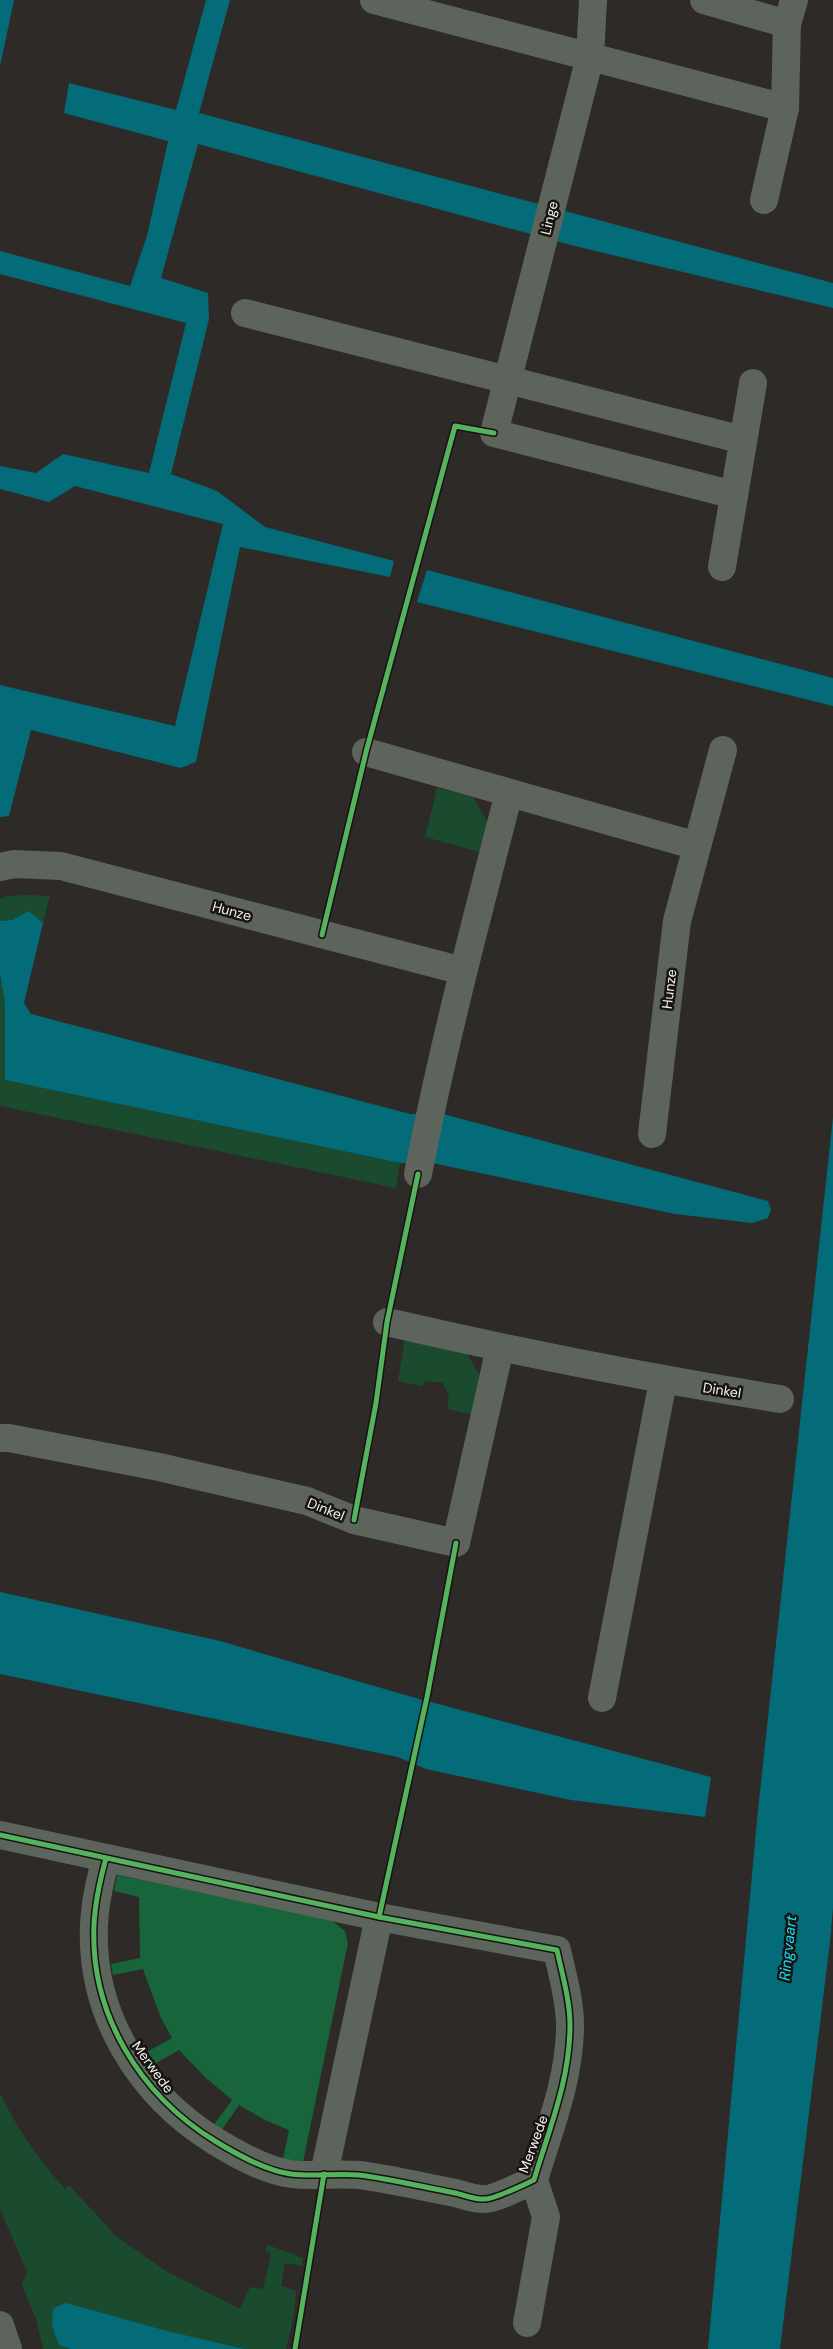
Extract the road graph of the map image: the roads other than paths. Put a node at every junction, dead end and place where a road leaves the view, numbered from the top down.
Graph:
1 (374, 0) edge
2 (593, 0) edge
3 (704, 0) edge
4 (790, 12) edge
5 (590, 57) junction
6 (785, 108) junction
7 (764, 200) dead end
8 (245, 313) dead end
9 (508, 379) junction
10 (753, 384) dead end
11 (743, 440) junction
12 (734, 495) junction
13 (722, 568) dead end
14 (723, 750) dead end
15 (366, 752) dead end
16 (509, 793) junction
17 (697, 846) junction
18 (0, 867) edge
19 (463, 971) junction
20 (652, 1134) dead end
21 (418, 1174) dead end
22 (387, 1322) dead end
23 (500, 1348) junction
24 (663, 1381) junction
25 (780, 1399) dead end
26 (0, 1438) edge
27 (602, 1698) dead end
28 (0, 1835) edge
29 (106, 1858) junction
30 (379, 1917) junction
31 (324, 2174) junction
32 (534, 2180) junction
33 (527, 2323) dead end
34 (0, 2326) edge
35 (8, 2349) edge

1 - 5 street
2 - 5 street, Linge
3 - 4 street
4 - 6 street
5 - 6 street
5 - 9 street, Linge
6 - 7 street
8 - 9 street
9 - 11 street
9 - 12 street, Linge
10 - 11 street
11 - 12 street
12 - 13 street
14 - 17 street, Hunze
15 - 16 street
16 - 17 street
16 - 19 street
17 - 20 street, Hunze
18 - 19 street, Hunze
19 - 21 street
22 - 23 street, Dinkel
23 - 24 street, Dinkel
23 - 26 street, Dinkel
24 - 25 street, Dinkel
24 - 27 street
28 - 29 street, Merwede
29 - 30 street, Merwede
29 - 31 street, Merwede
30 - 31 street
30 - 32 street, Merwede
31 - 32 street, Merwede
32 - 33 street, Merwede
34 - 35 street

